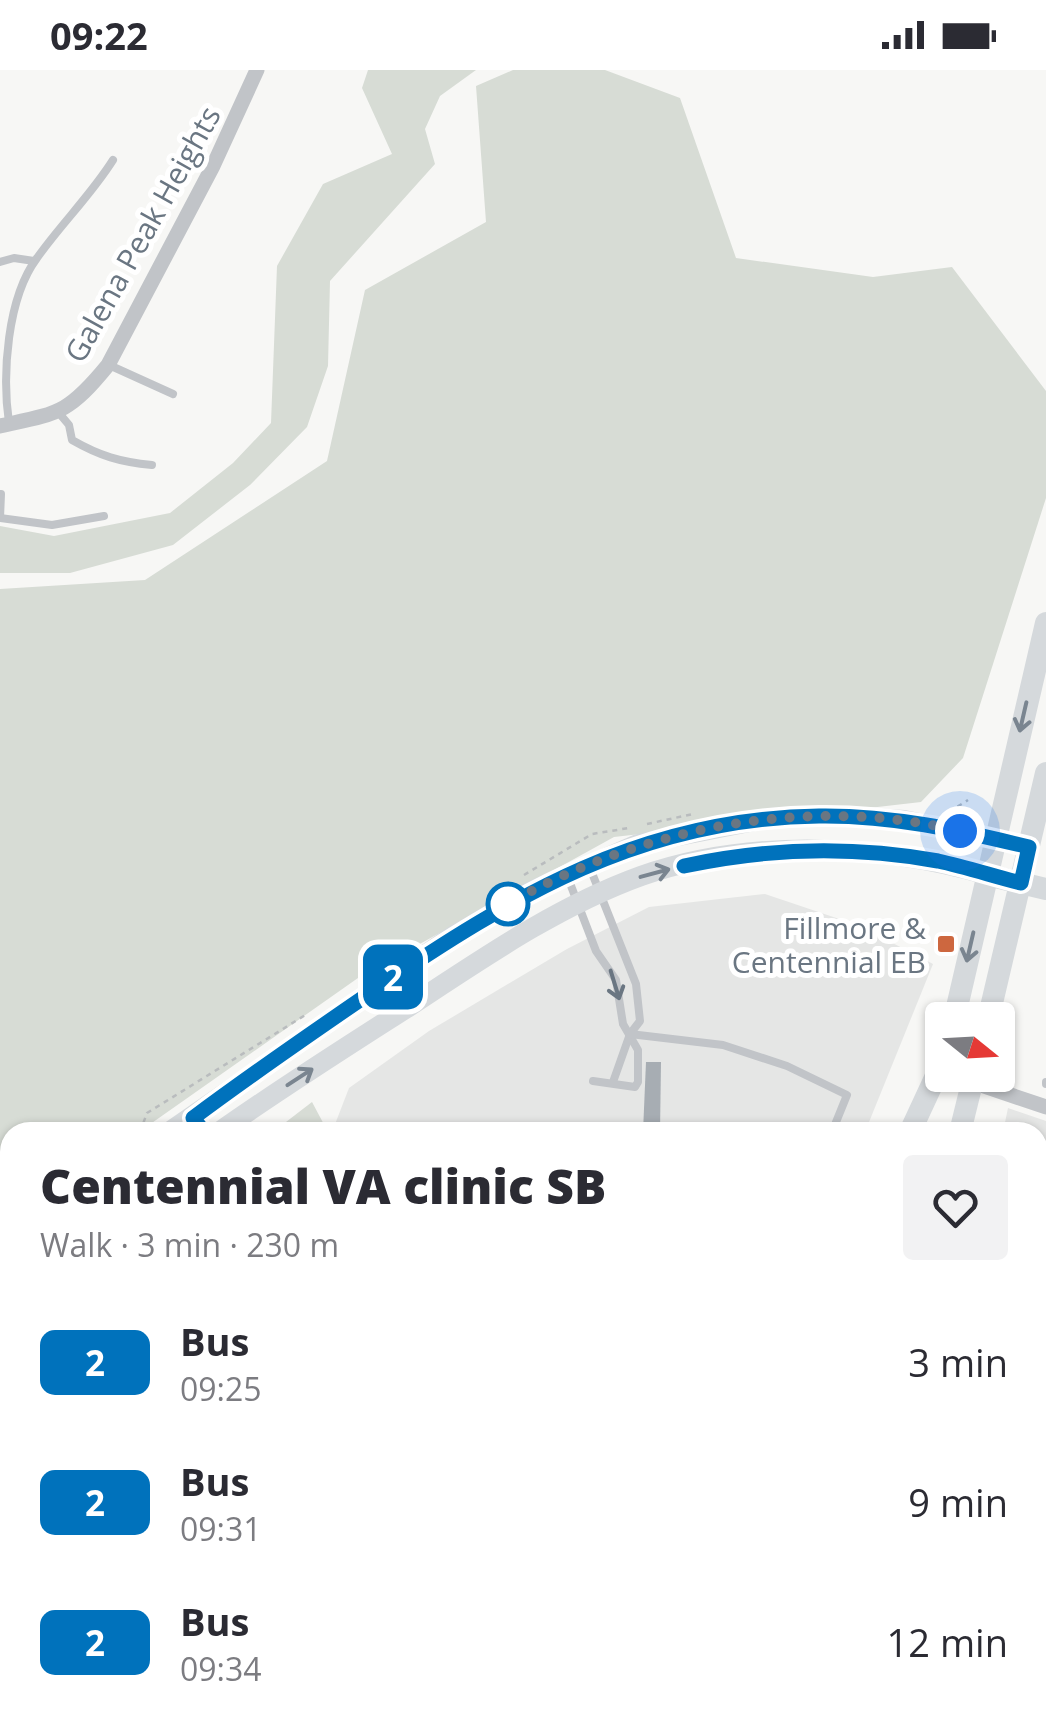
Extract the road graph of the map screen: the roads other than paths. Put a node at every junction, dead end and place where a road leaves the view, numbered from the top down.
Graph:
1 (257, 70) edge
2 (113, 160) dead end
3 (34, 261) junction
4 (0, 262) edge
5 (108, 365) junction
6 (173, 394) dead end
7 (59, 413) junction
8 (5, 425) edge
9 (152, 465) dead end
10 (1, 494) edge
11 (104, 516) dead end
12 (0, 518) edge
13 (1046, 622) edge
14 (1046, 773) edge
15 (996, 839) junction
16 (1038, 850) edge
17 (589, 864) junction
18 (567, 874) junction
19 (987, 875) junction
20 (1021, 883) junction
21 (1046, 889) edge
22 (600, 894) junction
23 (579, 905) junction
24 (958, 1002) edge
25 (992, 1002) edge
26 (630, 1034) junction
27 (593, 1081) dead end
28 (613, 1082) junction
29 (930, 1092) edge
30 (937, 1092) edge
31 (970, 1092) edge
32 (1007, 1092) edge
33 (1046, 1108) edge
34 (203, 1122) edge
35 (235, 1122) edge
36 (836, 1122) edge
37 (915, 1122) edge
38 (930, 1122) edge
39 (962, 1122) edge

1 - 5 street, Galena Peak Heights
2 - 3 lane
3 - 4 lane
3 - 8 lane
5 - 6 lane
5 - 7 street, Galena Peak Heights
7 - 8 street, Galena Peak Heights
7 - 9 lane
10 - 12 lane
11 - 12 lane
13 -> 15 main road
14 - 16 main road
15 - 16 main road
15 - 17 main road
15 - 19 main road
16 - 20 main road
17 - 18 main road
17 - 22 lane
18 - 23 lane
18 - 34 main road
19 - 20 main road
22 -> 19 main road
19 -> 24 main road
20 - 21 main road
20 - 25 main road
22 - 23 main road
22 - 26 lane
23 -> 26 lane
35 -> 23 main road
26 - 28 lane
26 - 28 lane
26 - 36 lane
27 - 28 lane
29 - 37 main road
30 - 38 main road
31 - 39 main road
32 - 33 street

